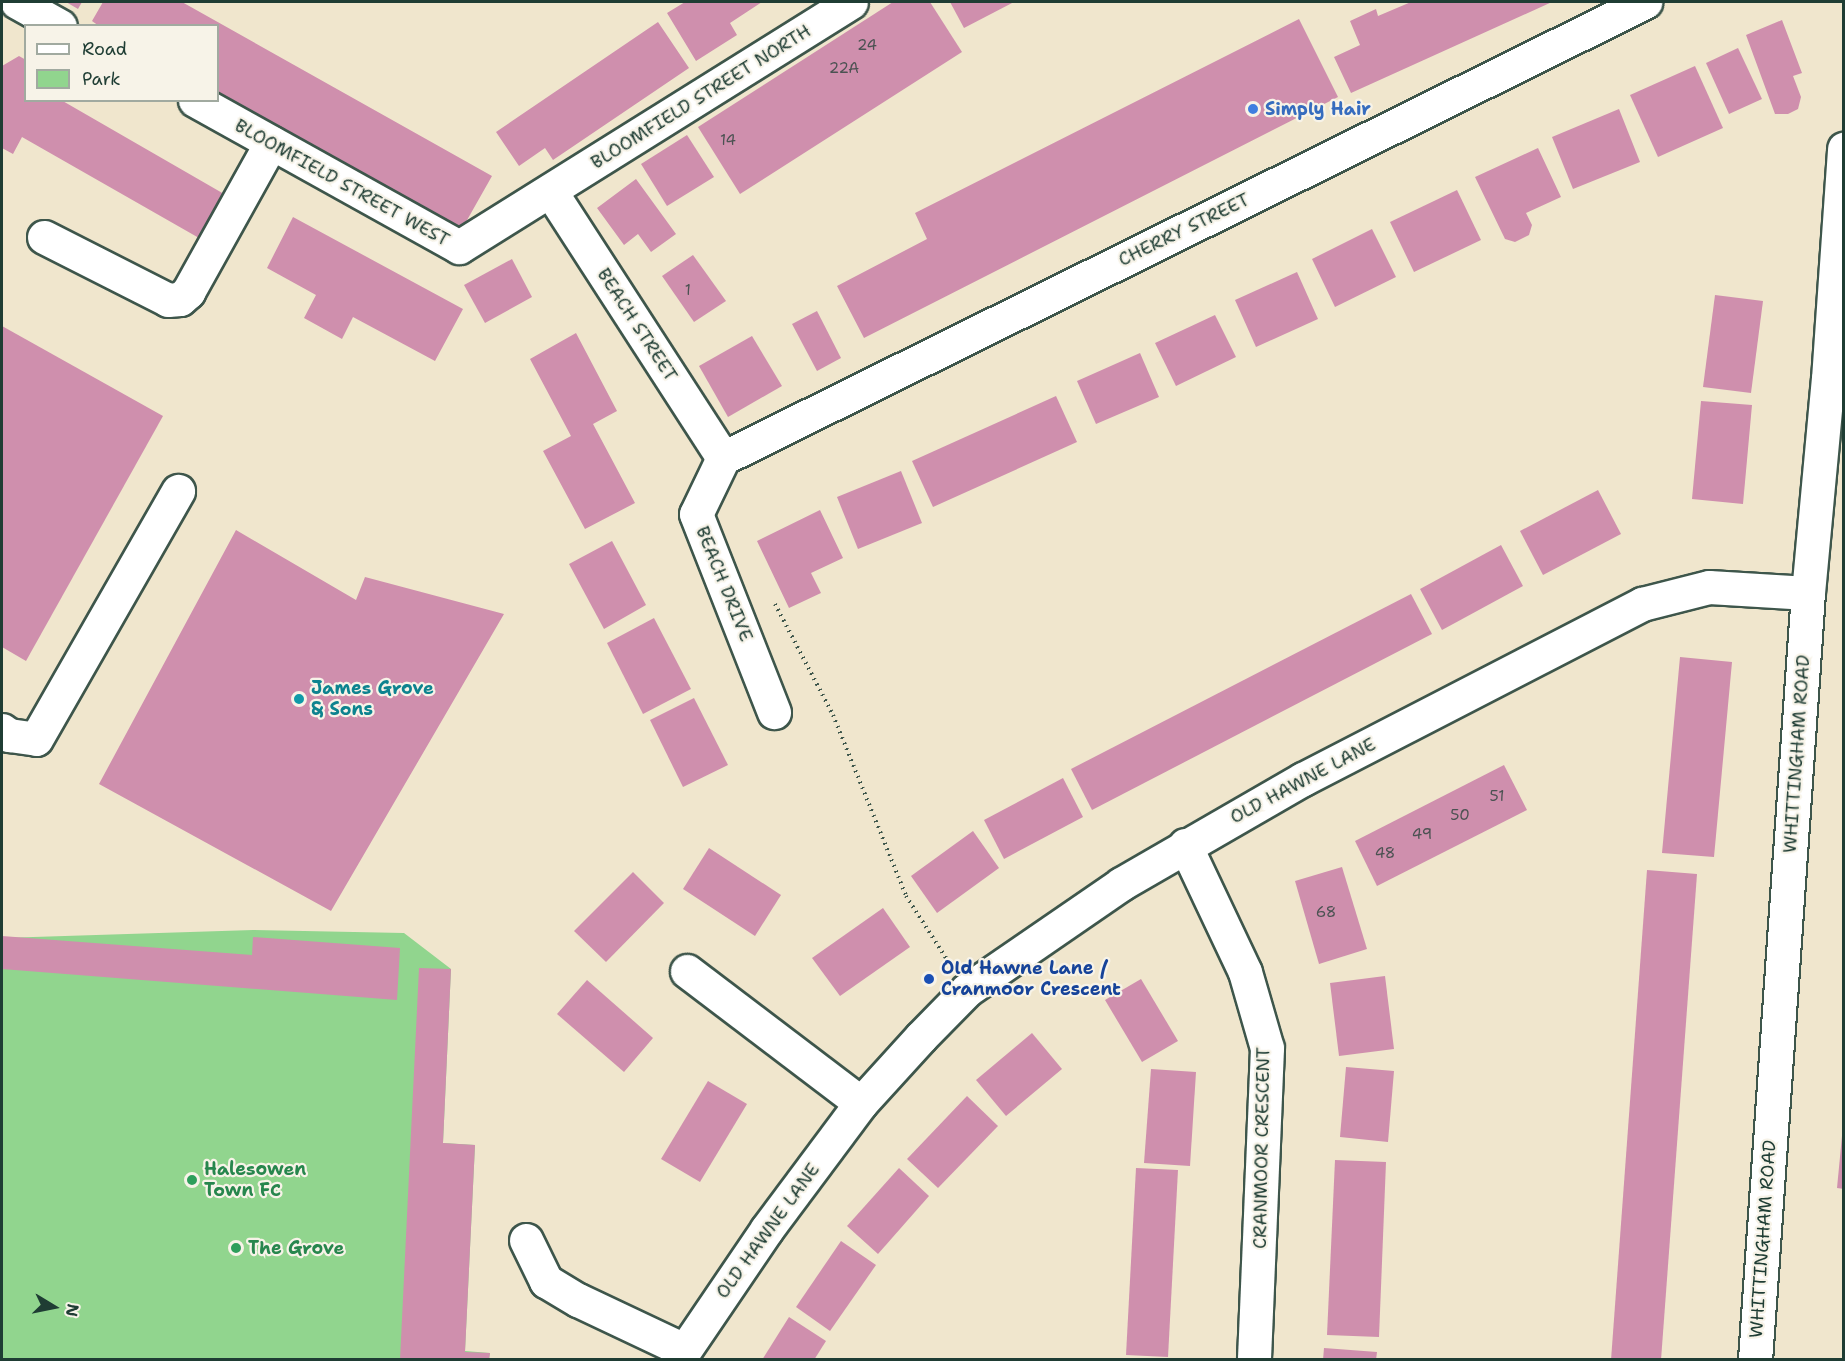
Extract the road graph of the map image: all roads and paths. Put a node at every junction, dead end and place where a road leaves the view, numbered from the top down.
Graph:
1 (17, 2) edge
2 (851, 2) edge
3 (1645, 2) edge
4 (56, 24) edge
5 (199, 102) edge
6 (271, 143) junction
7 (1844, 149) edge
8 (551, 192) junction
9 (44, 237) dead end
10 (1836, 380) edge
11 (723, 458) junction
12 (178, 491) dead end
13 (1808, 593) junction
14 (774, 601) dead end
15 (774, 712) dead end
16 (2, 730) edge
17 (1185, 845) junction
18 (687, 971) dead end
19 (967, 990) junction
20 (861, 1103) junction
21 (526, 1240) dead end
22 (681, 1355) edge
23 (1254, 1359) edge
24 (1755, 1359) edge

1 - 4 street
2 - 8 street, BLOOMFIELD STREET NORTH
3 - 11 street, CHERRY STREET
5 - 6 street, BLOOMFIELD STREET WEST
6 - 8 street, BLOOMFIELD STREET WEST
6 - 9 street
7 - 10 street, WHITTINGHAM ROAD
8 - 11 street, BEACH STREET
10 - 13 street, WHITTINGHAM ROAD
11 - 15 street, BEACH DRIVE
12 - 16 street
13 - 17 street, OLD HAWNE LANE
13 - 24 street, WHITTINGHAM ROAD
14 - 19 path
17 - 19 street, OLD HAWNE LANE
17 - 23 street, CRANMOOR CRESCENT
18 - 20 street
19 - 20 street, OLD HAWNE LANE
20 - 22 street, OLD HAWNE LANE
21 - 22 street

